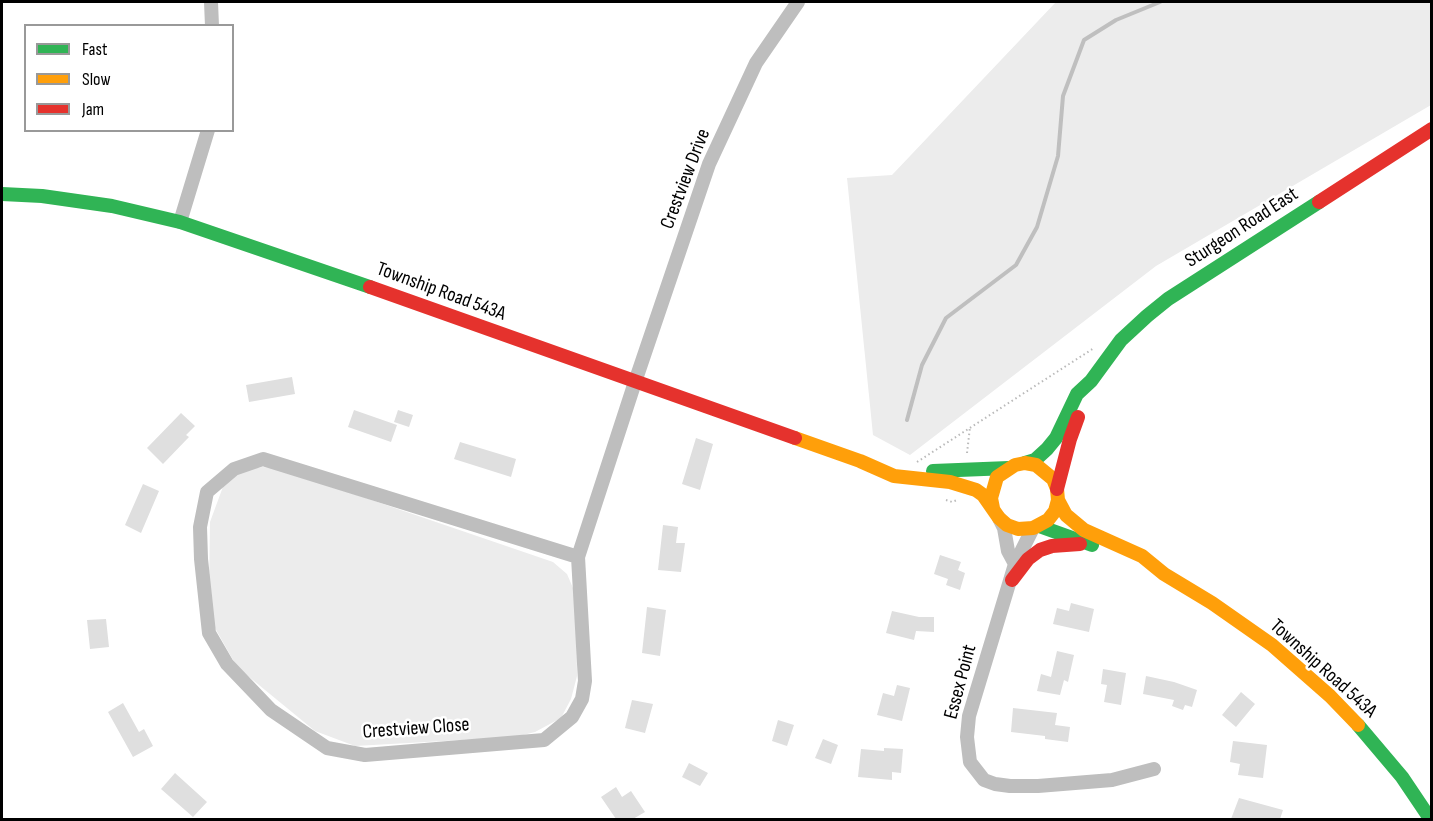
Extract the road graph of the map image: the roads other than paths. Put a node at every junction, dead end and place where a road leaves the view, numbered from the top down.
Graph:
1 (211, 2) edge
2 (798, 2) edge
3 (212, 24) edge
4 (1431, 129) edge
5 (207, 132) edge
6 (2, 194) edge
7 (180, 222) junction
8 (1091, 381) junction
9 (635, 382) junction
10 (860, 461) junction
11 (1025, 463) junction
12 (1010, 468) junction
13 (1057, 495) junction
14 (996, 513) junction
15 (1036, 527) junction
16 (1092, 544) junction
17 (578, 556) junction
18 (1015, 564) junction
19 (1164, 574) junction
20 (1012, 580) junction
21 (1154, 769) dead end
22 (1431, 819) edge

1 - 3 street
2 - 9 street, Crestview Drive
4 - 8 main road, Sturgeon Road East
5 - 7 street
6 - 7 main road, Township Road 543A
7 - 9 main road, Township Road 543A
8 - 11 main road, Sturgeon Road East
8 - 13 main road, Sturgeon Road East
9 - 10 main road, Township Road 543A
9 - 17 street, Crestview Close
10 - 12 main road, Township Road 543A
10 - 14 main road, Township Road 543A
11 - 12 main road, Township Road 543A
11 - 13 main road, Township Road 543A
12 - 14 main road
13 - 15 main road
13 - 19 main road, Township Road 543A
14 - 15 main road, Township Road 543A
14 - 18 street, Essex Point
15 - 16 main road, Township Road 543A
15 - 18 street, Essex Point
16 - 19 main road, Township Road 543A
16 - 20 main road
17 - 17 street, Crestview Close
18 - 20 street, Essex Point
19 - 22 main road, Township Road 543A
20 - 21 street, Essex Point

